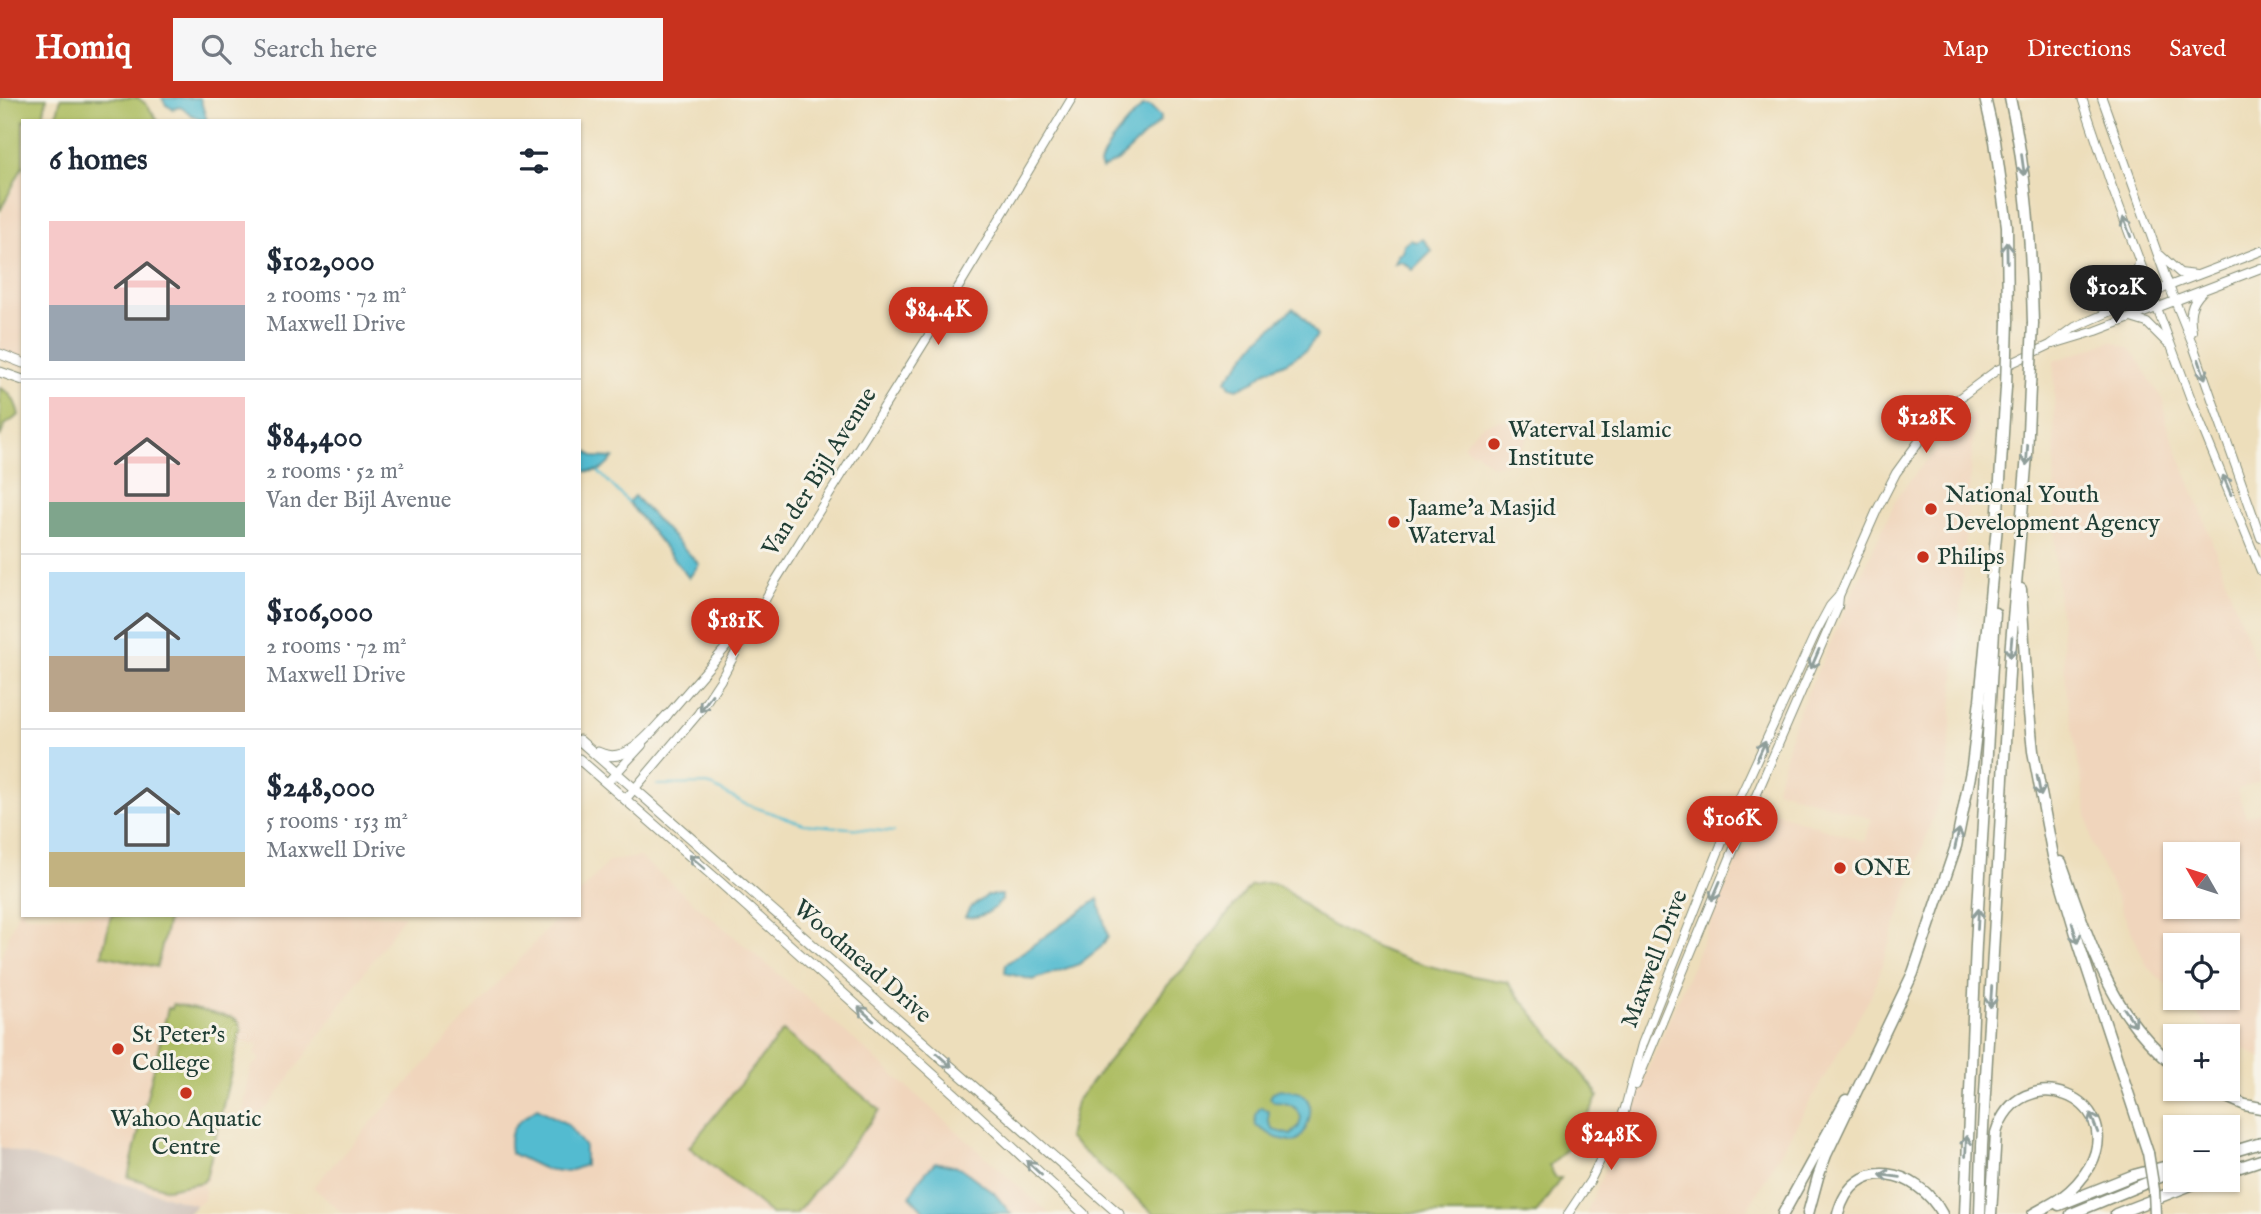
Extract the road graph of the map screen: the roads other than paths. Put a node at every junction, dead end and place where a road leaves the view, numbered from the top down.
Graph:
1 (1072, 98) edge
2 (1984, 98) edge
3 (2010, 98) edge
4 (2082, 98) edge
5 (2102, 98) edge
6 (2156, 250) junction
7 (2261, 251) edge
8 (2140, 262) junction
9 (2261, 268) edge
10 (2197, 276) junction
11 (2169, 286) junction
12 (2207, 288) junction
13 (2152, 295) junction
14 (2176, 300) junction
15 (2157, 308) junction
16 (2131, 318) junction
17 (2092, 320) junction
18 (2050, 345) junction
19 (2194, 348) junction
20 (2172, 349) junction
21 (0, 354) edge
22 (21, 362) edge
23 (0, 372) edge
24 (21, 379) edge
25 (1997, 526) junction
26 (2021, 531) junction
27 (2261, 538) edge
28 (2261, 571) edge
29 (776, 580) junction
30 (1839, 596) junction
31 (667, 715) junction
32 (582, 742) edge
33 (581, 761) edge
34 (618, 772) junction
35 (607, 783) junction
36 (635, 788) junction
37 (625, 800) junction
38 (2046, 820) junction
39 (1891, 1018) junction
40 (2163, 1055) edge
41 (2236, 1101) edge
42 (2261, 1108) edge
43 (1624, 1112) junction
44 (2261, 1160) edge
45 (2163, 1167) edge
46 (2240, 1167) edge
47 (2163, 1176) edge
48 (2173, 1192) edge
49 (1084, 1214) edge
50 (1119, 1214) edge
51 (1568, 1214) edge
52 (1783, 1214) edge
53 (1808, 1214) edge
54 (1838, 1214) edge
55 (1942, 1214) edge
56 (1965, 1214) edge
57 (1980, 1214) edge
58 (1991, 1214) edge
59 (2035, 1214) edge
60 (2071, 1214) edge
61 (2116, 1214) edge
62 (2155, 1214) edge

1 - 29 main road, Van der Bijl Avenue
25 -> 2 highway, bridge
3 -> 26 highway, bridge
8 -> 4 main road
5 - 6 main road
6 - 10 main road
6 - 11 main road
7 - 10 main road, Maxwell Drive
8 - 13 main road
8 - 17 main road
9 - 12 main road, Maxwell Drive
10 - 11 main road, Maxwell Drive
11 - 13 main road, Maxwell Drive
11 - 14 main road
12 - 14 main road, Maxwell Drive
12 - 19 main road
13 - 15 main road
13 - 17 main road, Maxwell Drive
14 - 15 main road, Maxwell Drive
14 - 19 main road
15 - 16 main road, Maxwell Drive
15 - 20 main road
16 - 18 main road, Maxwell Drive
16 - 20 main road
17 - 18 main road, Maxwell Drive
18 - 30 main road, Maxwell Drive
19 -> 27 main road
28 -> 20 main road
21 - 22 main road
23 - 24 main road
39 -> 25 highway
56 -> 25 highway
26 -> 38 highway
26 -> 57 highway
29 - 31 main road, Van der Bijl Avenue
29 -> 36 main road, Van der Bijl Avenue
30 -> 43 main road, Maxwell Drive
43 -> 30 main road, Maxwell Drive
31 - 32 main road
31 - 34 main road, Van der Bijl Avenue
32 - 34 main road, Woodmead Drive
33 - 35 main road, Woodmead Drive
34 - 35 main road, Van der Bijl Avenue
34 - 36 main road, Woodmead Drive
35 - 37 main road, Woodmead Drive
36 - 37 main road, Van der Bijl Avenue
36 -> 50 main road, Woodmead Drive
49 -> 37 main road, Woodmead Drive
38 -> 40 highway
38 -> 62 highway, bridge
39 - 52 highway
39 - 53 highway
41 - 42 highway
43 - 51 main road, Maxwell Drive
44 - 46 highway
45 - 59 highway
47 - 60 highway
48 - 61 highway
55 -> 54 highway
59 -> 58 highway

